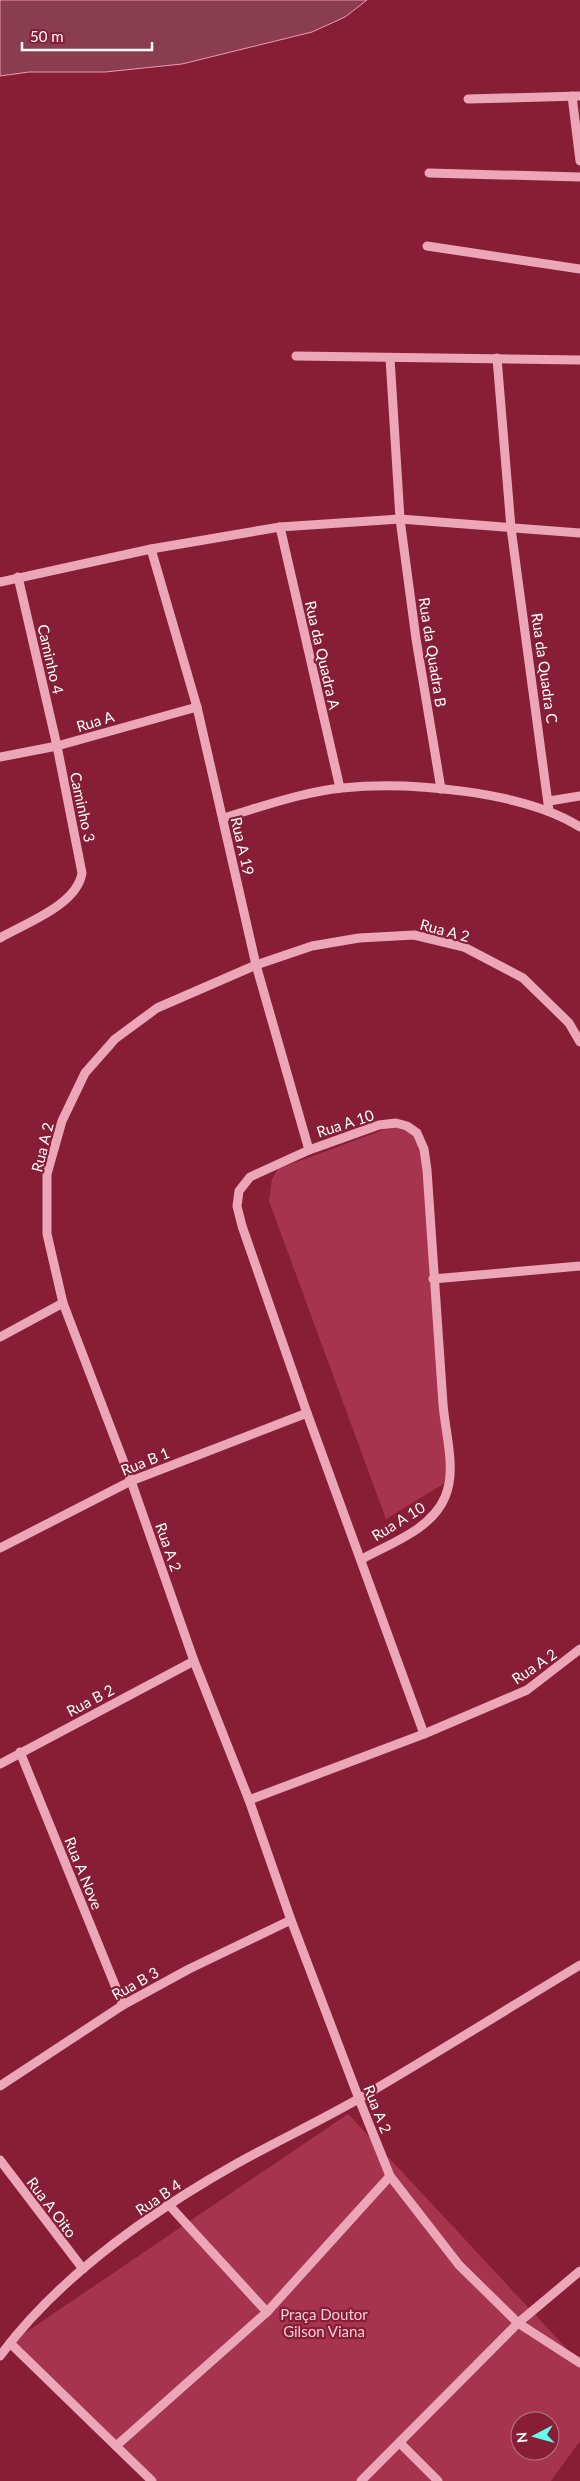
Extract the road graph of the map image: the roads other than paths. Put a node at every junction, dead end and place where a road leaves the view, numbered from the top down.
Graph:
1 (576, 96) edge
2 (468, 99) dead end
3 (580, 161) edge
4 (428, 173) dead end
5 (580, 177) edge
6 (427, 246) dead end
7 (580, 269) edge
8 (296, 356) dead end
9 (390, 358) junction
10 (497, 358) junction
11 (580, 360) edge
12 (400, 519) junction
13 (280, 527) junction
14 (511, 528) junction
15 (580, 533) edge
16 (151, 549) junction
17 (18, 577) junction
18 (0, 582) edge
19 (197, 707) junction
20 (57, 746) junction
21 (0, 757) edge
22 (340, 788) junction
23 (441, 789) junction
24 (580, 796) edge
25 (549, 806) junction
26 (223, 818) junction
27 (580, 827) edge
28 (0, 938) edge
29 (256, 965) junction
30 (580, 1042) edge
31 (309, 1150) junction
32 (580, 1266) edge
33 (434, 1279) junction
34 (63, 1304) junction
35 (0, 1337) edge
36 (307, 1414) junction
37 (131, 1481) junction
38 (0, 1548) edge
39 (362, 1559) junction
40 (580, 1649) edge
41 (194, 1661) junction
42 (424, 1734) junction
43 (20, 1752) junction
44 (0, 1764) edge
45 (249, 1800) junction
46 (291, 1920) junction
47 (580, 1964) edge
48 (123, 2005) junction
49 (0, 2086) edge
50 (359, 2099) junction
51 (0, 2160) edge
52 (390, 2176) junction
53 (168, 2204) junction
54 (83, 2269) junction
55 (580, 2271) edge
56 (266, 2312) junction
57 (518, 2323) junction
58 (10, 2343) junction
59 (0, 2356) edge
60 (580, 2363) edge
61 (400, 2444) junction
62 (116, 2446) junction
63 (152, 2481) edge
64 (361, 2481) edge
65 (438, 2481) edge

1 - 2 street
1 - 3 street
4 - 5 street
6 - 7 street
8 - 9 street
9 - 10 street
9 - 12 street, Rua da Quadra B
10 - 11 street
10 - 14 street, Rua da Quadra C
12 - 13 street
12 - 14 street
12 - 23 street, Rua da Quadra B
13 - 16 street
13 - 22 street, Rua da Quadra A
14 - 15 street
14 - 25 street, Rua da Quadra C
16 - 17 street
16 - 19 street, Rua A 19
17 - 18 street
17 - 20 street, Caminho 4
19 - 20 street, Rua A
19 - 26 street, Rua A 19
20 - 21 street, Rua A
20 - 28 street, Caminho 3
22 - 23 street
22 - 26 street
23 - 25 street
24 - 25 street
25 - 27 street
26 - 29 street, Rua A 19
29 - 30 street, Rua A 2
29 - 31 street, Rua A 19
29 - 34 street, Rua A 2
31 - 33 street, Rua A 10
31 - 36 street, Rua A 10
32 - 33 street
33 - 39 street, Rua A 10
34 - 35 street
34 - 37 street, Rua A 2
36 - 37 street, Rua B 1
36 - 39 street, Rua A 10
37 - 38 street, Rua B 1
37 - 41 street, Rua A 2
39 - 42 street, Rua A 10
40 - 42 street, Rua A 2
41 - 43 street, Rua B 2
41 - 45 street, Rua A 2
42 - 45 street, Rua A 2
43 - 44 street, Rua B 2
43 - 48 street, Rua A Nove
45 - 46 street, Rua A 2
46 - 48 street, Rua B 3
46 - 50 street, Rua A 2
47 - 50 street, Rua B 4
48 - 49 street, Rua B 3
50 - 52 street, Rua A 2
50 - 53 street, Rua B 4
51 - 54 street, Rua A Oito
52 - 56 street
52 - 57 street, Rua A 2
53 - 54 street, Rua B 4
53 - 56 street
54 - 58 street, Rua B 4
55 - 57 street
56 - 62 street
57 - 60 street, Rua A 2
57 - 61 street
58 - 59 street, Rua B 4
58 - 62 street
61 - 64 street
61 - 65 street
62 - 63 street

